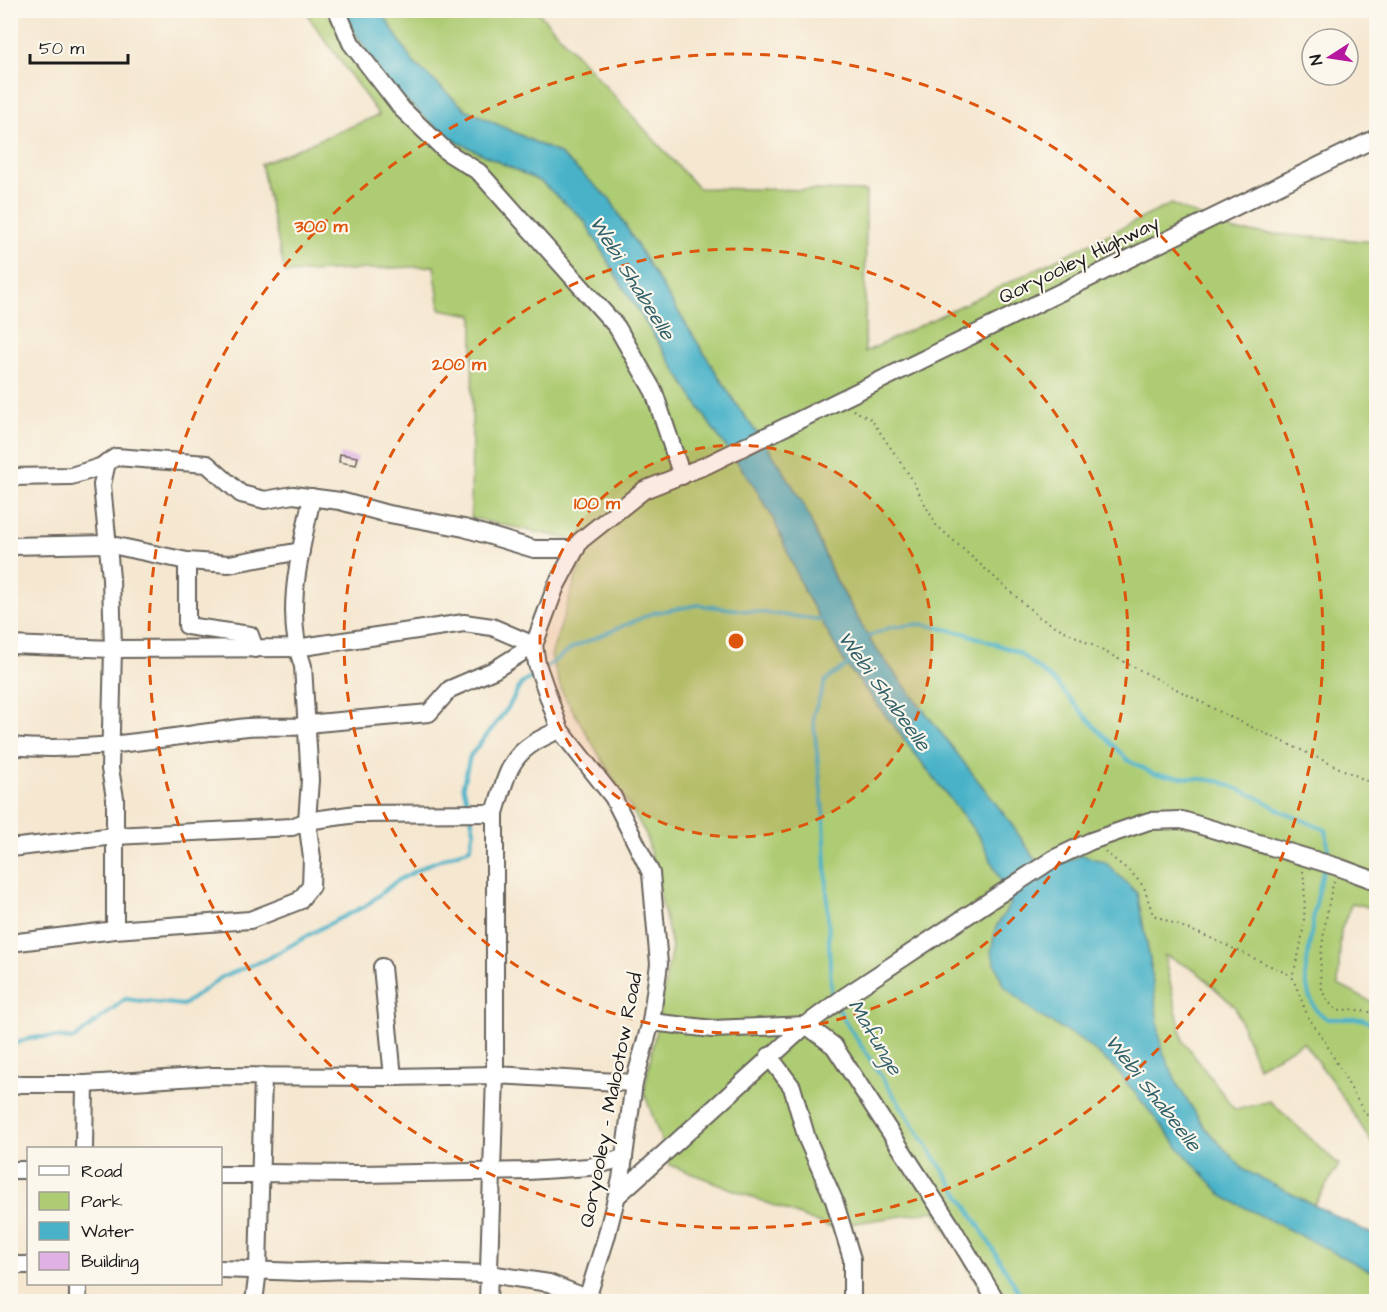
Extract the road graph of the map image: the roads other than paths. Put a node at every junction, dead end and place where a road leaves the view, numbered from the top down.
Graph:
1 (337, 10) edge
2 (1377, 138) edge
3 (107, 462) junction
4 (682, 476) junction
5 (10, 477) edge
6 (312, 497) junction
7 (107, 544) junction
8 (10, 546) edge
9 (576, 549) junction
10 (301, 551) junction
11 (187, 561) junction
12 (10, 645) edge
13 (534, 645) junction
14 (296, 648) junction
15 (113, 649) junction
16 (255, 649) junction
17 (306, 726) junction
18 (560, 730) junction
19 (111, 744) junction
20 (10, 746) edge
21 (480, 814) junction
22 (307, 820) junction
23 (115, 836) junction
24 (10, 848) edge
25 (1377, 881) edge
26 (115, 930) junction
27 (10, 943) edge
28 (382, 967) dead end
29 (651, 1022) junction
30 (806, 1025) junction
31 (769, 1056) junction
32 (495, 1075) junction
33 (262, 1076) junction
34 (393, 1077) junction
35 (634, 1083) junction
36 (85, 1084) junction
37 (10, 1086) edge
38 (84, 1147) edge
39 (624, 1158) junction
40 (10, 1170) edge
41 (27, 1170) edge
42 (493, 1172) junction
43 (261, 1173) junction
44 (222, 1175) edge
45 (615, 1197) junction
46 (10, 1265) edge
47 (27, 1265) edge
48 (222, 1269) edge
49 (258, 1270) junction
50 (489, 1274) junction
51 (78, 1285) edge
52 (586, 1300) edge
53 (78, 1302) edge
54 (254, 1302) edge
55 (488, 1302) edge
56 (852, 1302) edge
57 (997, 1302) edge

1 - 4 street
2 - 4 street, Qoryooley Highway
3 - 5 street
3 - 6 street
3 - 7 street
4 - 9 street
6 - 9 street
6 - 10 street
7 - 8 street
7 - 11 street
7 - 15 street
9 - 13 street
10 - 11 street
10 - 14 street
11 - 16 street
12 - 15 street
13 - 14 street
13 - 17 street
13 - 18 street, Qoryooley - Malootow Road
14 - 16 street
14 - 17 street
15 - 16 street
15 - 19 street
17 - 19 street
17 - 22 street
18 - 21 street
18 - 29 street, Qoryooley - Malootow Road
19 - 20 street
19 - 23 street
21 - 22 street
21 - 32 street
22 - 23 street
22 - 26 street
23 - 24 street
23 - 26 street
25 - 30 street
26 - 27 street
28 - 34 street
29 - 30 street
29 - 35 street, Qoryooley - Malootow Road
30 - 31 street
30 - 57 street
31 - 45 street
31 - 56 street
32 - 34 street
32 - 35 street
32 - 42 street
33 - 34 street
33 - 36 street
33 - 43 street
35 - 39 street, Qoryooley - Malootow Road
36 - 37 street
36 - 38 street
39 - 42 street
39 - 45 street, Qoryooley - Malootow Road
40 - 41 street
42 - 43 street
42 - 50 street
43 - 44 street
43 - 49 street
45 - 52 street, Qoryooley - Malootow Road
46 - 47 street
48 - 49 street
49 - 50 street
49 - 54 street
50 - 52 street
50 - 55 street
51 - 53 street

